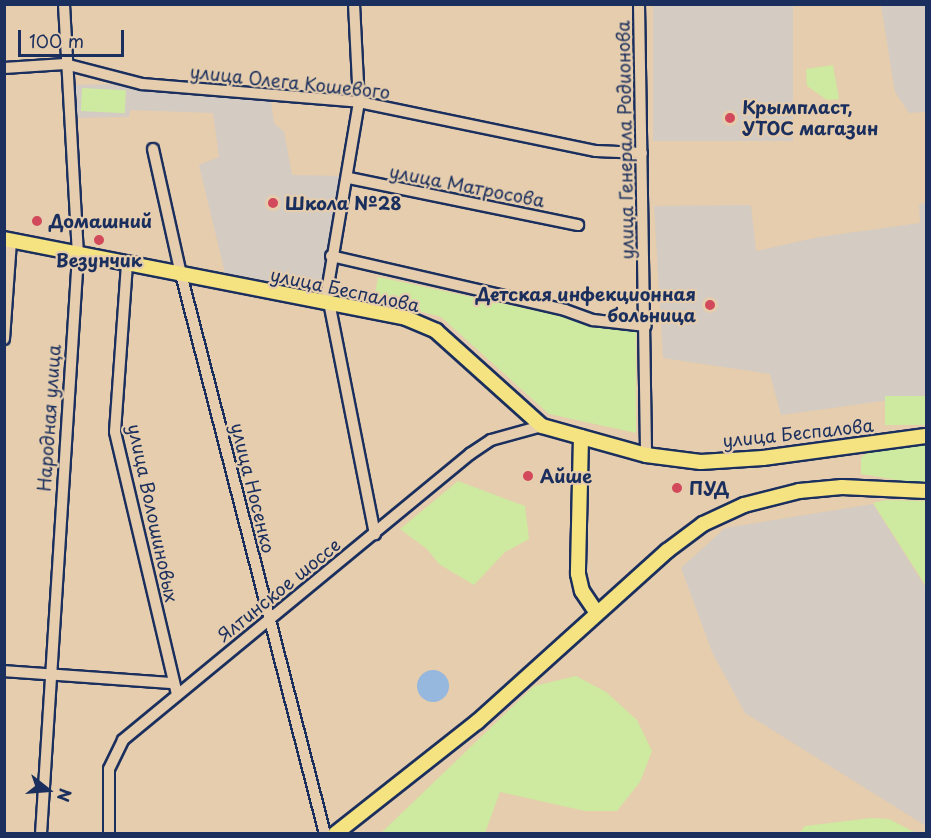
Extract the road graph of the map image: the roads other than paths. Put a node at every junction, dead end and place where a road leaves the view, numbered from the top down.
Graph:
1 (64, 4) edge
2 (354, 4) edge
3 (639, 4) edge
4 (65, 63) junction
5 (4, 68) edge
6 (359, 102) junction
7 (153, 149) dead end
8 (642, 153) junction
9 (348, 178) junction
10 (578, 225) dead end
11 (8, 240) edge
12 (78, 255) junction
13 (331, 256) junction
14 (128, 264) junction
15 (181, 274) junction
16 (331, 304) junction
17 (646, 326) junction
18 (4, 339) edge
19 (528, 413) junction
20 (542, 426) junction
21 (520, 432) junction
22 (927, 436) edge
23 (581, 437) junction
24 (646, 455) junction
25 (927, 491) edge
26 (375, 534) junction
27 (597, 613) junction
28 (269, 619) junction
29 (4, 671) edge
30 (50, 675) junction
31 (173, 683) junction
32 (177, 695) junction
33 (41, 834) edge
34 (109, 834) edge
35 (325, 834) edge
36 (335, 834) edge

1 - 4 street, Народная улица
2 - 6 street
3 - 8 street, улица Генерала Родионова
4 - 5 street, улица Олега Кошевого
4 - 6 street, улица Олега Кошевого
4 - 12 street, Народная улица
6 - 8 street, улица Олега Кошевого
6 - 9 street
7 - 15 street, улица Носенко
8 - 17 street, улица Генерала Родионова
9 - 10 street, улица Матросова
9 - 13 street
11 - 12 main road, улица Беспалова
11 - 18 street
12 - 14 main road, улица Беспалова
12 - 30 street, Народная улица
13 - 16 street
13 - 17 street, улица Беспалова
14 - 15 main road, улица Беспалова
14 - 31 street, улица Волошиновых
15 - 16 main road, улица Беспалова
15 - 28 street, улица Носенко
16 - 19 main road, улица Беспалова
16 - 26 street
17 - 24 street, улица Генерала Родионова
19 - 20 main road, улица Беспалова
19 - 21 street
20 - 21 street, Ялтинское шоссе
20 - 23 main road, улица Беспалова
21 - 26 street, Ялтинское шоссе
22 - 24 main road, улица Беспалова
23 - 24 main road, улица Беспалова
23 - 27 main road
25 - 27 main road
26 - 28 street, Ялтинское шоссе
27 - 36 main road
28 - 32 street, Ялтинское шоссе
28 - 35 street, улица Носенко
29 - 30 street
30 - 31 street
30 - 33 street, Народная улица
31 - 32 street, улица Волошиновых
32 - 34 street, Ялтинское шоссе

